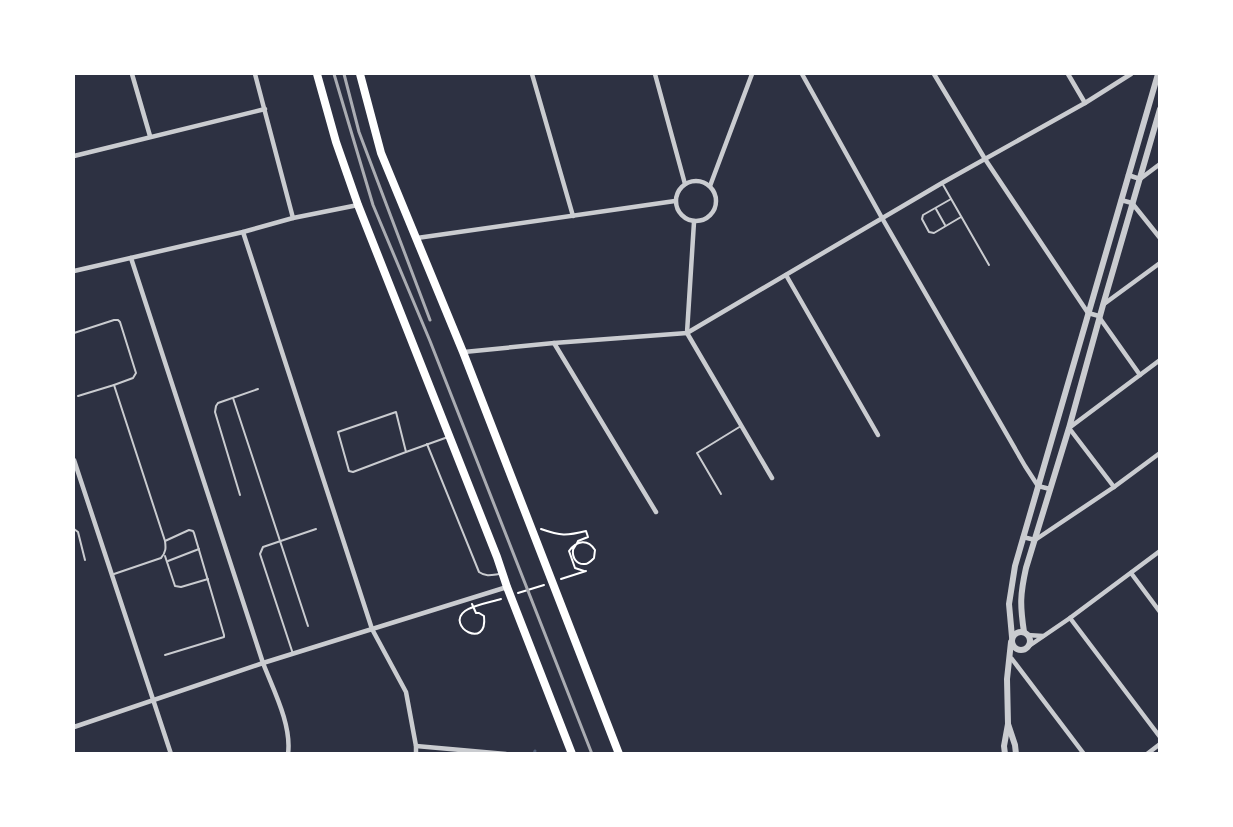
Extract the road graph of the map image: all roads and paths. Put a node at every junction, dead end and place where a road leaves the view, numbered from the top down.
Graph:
1 (132, 74) edge
2 (255, 74) edge
3 (317, 74) edge
4 (360, 74) edge
5 (532, 74) edge
6 (655, 74) edge
7 (752, 74) edge
8 (802, 74) edge
9 (934, 74) edge
10 (1068, 74) edge
11 (1131, 74) edge
12 (1158, 74) edge
13 (1085, 103) junction
14 (265, 109) junction
15 (1160, 109) edge
16 (150, 136) junction
17 (74, 156) edge
18 (985, 159) junction
19 (1160, 164) edge
20 (1128, 176) junction
21 (1140, 178) junction
22 (942, 183) junction
23 (685, 184) junction
24 (710, 186) junction
25 (951, 199) junction
26 (1121, 200) junction
27 (675, 201) junction
28 (1132, 203) junction
29 (358, 205) junction
30 (935, 208) junction
31 (573, 216) junction
32 (962, 217) junction
33 (293, 218) junction
34 (882, 218) junction
35 (694, 222) junction
36 (945, 225) junction
37 (243, 232) junction
38 (416, 238) junction
39 (1160, 238) edge
40 (131, 258) junction
41 (1160, 263) edge
42 (989, 265) dead end
43 (74, 271) edge
44 (786, 275) junction
45 (1103, 304) junction
46 (1088, 313) junction
47 (1099, 317) junction
48 (74, 333) edge
49 (687, 333) junction
50 (554, 343) junction
51 (463, 352) junction
52 (1160, 360) edge
53 (1140, 375) junction
54 (114, 385) junction
55 (258, 389) dead end
56 (78, 396) dead end
57 (233, 398) junction
58 (1056, 425) junction
59 (741, 426) junction
60 (1069, 428) junction
61 (878, 435) dead end
62 (450, 437) junction
63 (427, 444) junction
64 (406, 452) junction
65 (1160, 453) edge
66 (74, 460) edge
67 (772, 478) dead end
68 (1038, 486) junction
69 (1114, 487) junction
70 (1050, 489) junction
71 (721, 494) dead end
72 (240, 495) dead end
73 (656, 512) dead end
74 (530, 526) junction
75 (74, 529) edge
76 (316, 529) dead end
77 (1023, 537) junction
78 (1035, 540) junction
79 (165, 541) junction
80 (280, 542) junction
81 (577, 544) junction
82 (199, 549) junction
83 (1160, 551) edge
84 (164, 554) junction
85 (85, 560) dead end
86 (167, 561) junction
87 (1131, 573) junction
88 (502, 574) junction
89 (111, 575) junction
90 (208, 579) junction
91 (554, 582) dead end
92 (543, 585) dead end
93 (507, 586) junction
94 (511, 596) dead end
95 (500, 599) dead end
96 (1160, 612) edge
97 (476, 613) dead end
98 (1070, 618) junction
99 (308, 626) dead end
100 (372, 629) junction
101 (1026, 634) junction
102 (1043, 636) junction
103 (1012, 640) junction
104 (1029, 645) junction
105 (1022, 650) junction
106 (293, 654) junction
107 (165, 655) dead end
108 (1010, 661) junction
109 (263, 663) junction
110 (153, 701) junction
111 (1008, 724) junction
112 (74, 727) edge
113 (1160, 737) edge
114 (1160, 744) edge
115 (416, 746) junction
116 (171, 753) edge
117 (288, 753) edge
118 (416, 753) edge
119 (506, 753) edge
120 (572, 753) edge
121 (619, 753) edge
122 (1005, 753) edge
123 (1016, 753) edge
124 (1084, 753) edge
125 (1147, 753) edge

1 - 16 street
2 - 14 street
3 - 29 highway
4 - 38 highway
5 - 31 street
6 - 23 street
7 - 24 street
8 - 34 street
9 - 18 street
10 - 13 street
11 - 13 street
12 - 20 street
13 - 18 street
14 - 16 street
14 - 33 street
15 - 21 street
16 - 17 street
18 - 22 street
18 - 46 street
19 - 21 street
20 - 21 street
20 - 26 street
21 - 28 street
22 - 25 lane
22 - 34 street
23 - 24 street
23 - 27 street
24 - 35 street
25 - 30 lane
25 - 32 lane
26 - 28 street
26 - 46 street
27 - 31 street
27 - 35 street
28 - 39 street
28 - 45 street
29 - 33 street
29 - 62 highway
30 - 36 lane
30 - 36 lane
31 - 38 street
32 - 36 lane
32 - 42 lane
33 - 37 street
34 - 44 street
34 - 68 street
35 - 49 street
37 - 40 street
37 - 100 street
38 - 51 highway
40 - 43 street
40 - 109 street
41 - 45 street
44 - 49 street
44 - 61 street
45 - 47 street
46 - 47 street
46 - 58 street
47 - 53 street
47 - 60 street
48 - 54 lane
49 - 50 street
49 - 59 street
50 - 51 street
50 - 73 street
51 - 74 highway
52 - 53 street
53 - 60 street
54 - 56 lane
54 - 79 lane
55 - 57 lane
57 - 72 lane
57 - 80 lane
58 - 60 street
58 - 68 street
59 - 67 street
59 - 71 lane
60 - 69 street
60 - 70 street
62 - 63 lane
62 - 88 highway
63 - 64 lane
63 - 88 lane
64 - 64 lane
65 - 69 street
66 - 89 street
68 - 70 street
68 - 77 street
69 - 78 street
70 - 78 street
74 - 81 path
74 - 121 highway
75 - 85 lane
76 - 80 lane
77 - 78 street
77 - 103 street
78 - 101 street
79 - 82 lane
79 - 84 lane
80 - 99 lane
80 - 106 lane
81 - 81 path
81 - 91 path
82 - 86 lane
82 - 90 lane
83 - 87 street
84 - 86 lane
84 - 89 lane
86 - 90 lane
87 - 96 street
87 - 98 street
88 - 93 highway
89 - 110 street
90 - 107 lane
92 - 94 path
93 - 100 street
93 - 120 highway
95 - 97 path
98 - 102 street
98 - 113 street
100 - 106 street
100 - 115 street
101 - 102 street
101 - 103 street
101 - 104 street
102 - 104 street
103 - 105 street
103 - 108 street
104 - 105 street
105 - 108 street
106 - 109 street
108 - 111 street
108 - 124 street
109 - 110 street
109 - 117 street
110 - 112 street
110 - 116 street
111 - 122 street
111 - 123 street
114 - 125 street
115 - 118 street
115 - 119 street

